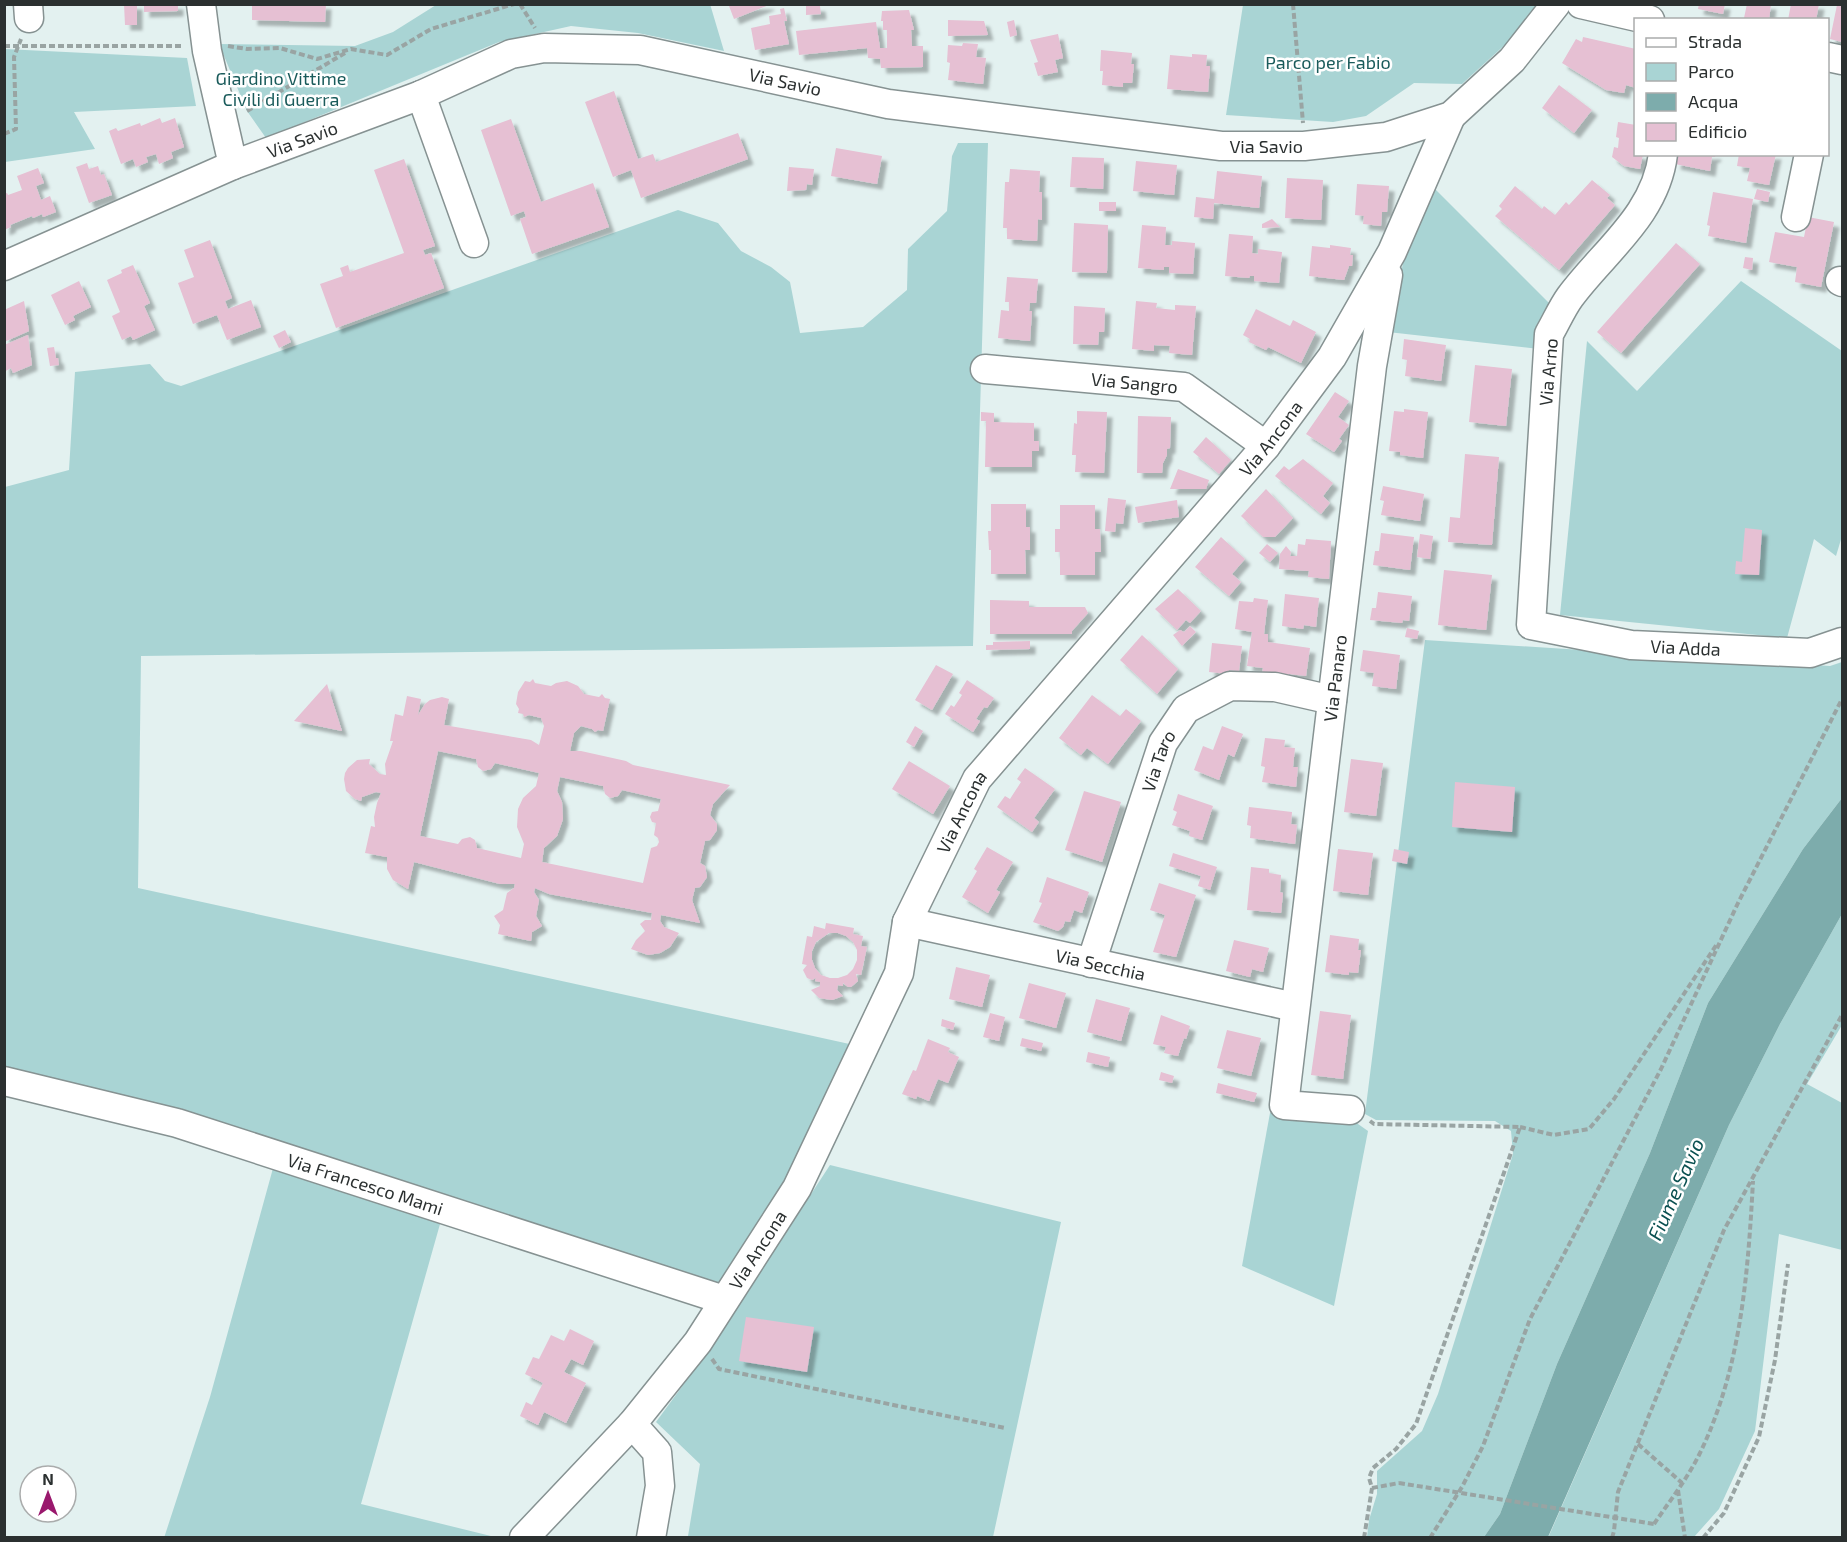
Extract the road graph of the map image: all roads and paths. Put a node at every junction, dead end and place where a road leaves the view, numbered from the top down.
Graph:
1 (201, 4) edge
2 (514, 4) edge
3 (1293, 4) edge
4 (1556, 4) edge
5 (1581, 4) edge
6 (28, 11) edge
7 (1641, 18) edge
8 (4, 46) edge
9 (18, 46) junction
10 (185, 46) dead end
11 (227, 46) dead end
12 (351, 49) junction
13 (421, 95) junction
14 (247, 111) dead end
15 (1451, 116) junction
16 (4, 134) edge
17 (1304, 146) junction
18 (1663, 156) edge
19 (1809, 156) edge
20 (233, 165) junction
21 (1796, 217) dead end
22 (474, 243) dead end
23 (1392, 252) junction
24 (4, 266) edge
25 (1332, 357) junction
26 (1371, 366) junction
27 (985, 369) dead end
28 (1266, 446) junction
29 (1531, 625) joint
30 (1842, 642) edge
31 (1842, 699) edge
32 (1332, 700) junction
33 (906, 922) junction
34 (1724, 933) junction
35 (1091, 963) junction
36 (1295, 1007) junction
37 (1842, 1015) edge
38 (4, 1081) edge
39 (1350, 1110) joint
40 (1520, 1127) junction
41 (1753, 1177) junction
42 (1788, 1264) dead end
43 (724, 1300) junction
44 (698, 1342) junction
45 (632, 1424) junction
46 (1005, 1428) dead end
47 (1638, 1444) junction
48 (1682, 1482) junction
49 (1372, 1488) junction
50 (1678, 1490) junction
51 (524, 1538) edge
52 (651, 1538) edge
53 (1364, 1538) edge
54 (1430, 1538) edge
55 (1612, 1538) edge
56 (1685, 1538) edge
57 (1703, 1538) edge

1 - 20 street
2 - 12 path
3 - 17 path
4 - 15 street, Via Savio
5 - 7 street
6 - 9 path
8 - 9 path
9 - 10 path
9 - 16 path
11 - 12 path
12 - 14 path
13 - 17 street, Via Savio
13 - 20 street, Via Savio
13 - 22 street
15 - 17 street, Via Savio
15 - 23 street, Via Ancona
18 - 29 street, Via Arno
19 - 21 street
20 - 24 street, Via Savio
23 - 25 street, Via Ancona
23 - 26 street, Via Panaro
25 - 26 street
25 - 28 street, Via Ancona
26 - 32 street, Via Panaro
27 - 28 street, Via Sangro
28 - 33 street, Via Ancona
29 - 30 street, Via Adda
31 - 34 path
32 - 35 street, Via Taro
32 - 36 street, Via Panaro
33 - 35 street, Via Secchia
33 - 43 street, Via Ancona
34 - 40 path
34 - 54 path
35 - 36 street, Via Secchia
36 - 39 street, Via Panaro
37 - 41 path
38 - 43 street, Via Francesco Mami
39 - 40 path
40 - 49 path
41 - 47 path
41 - 48 path
42 - 57 path
43 - 44 street, Via Ancona
44 - 45 street, Via Ancona
44 - 46 path
45 - 51 street, Via Ancona
45 - 52 street
47 - 48 path
47 - 55 path
48 - 50 path
49 - 50 path, bridge
49 - 53 path
50 - 56 path

